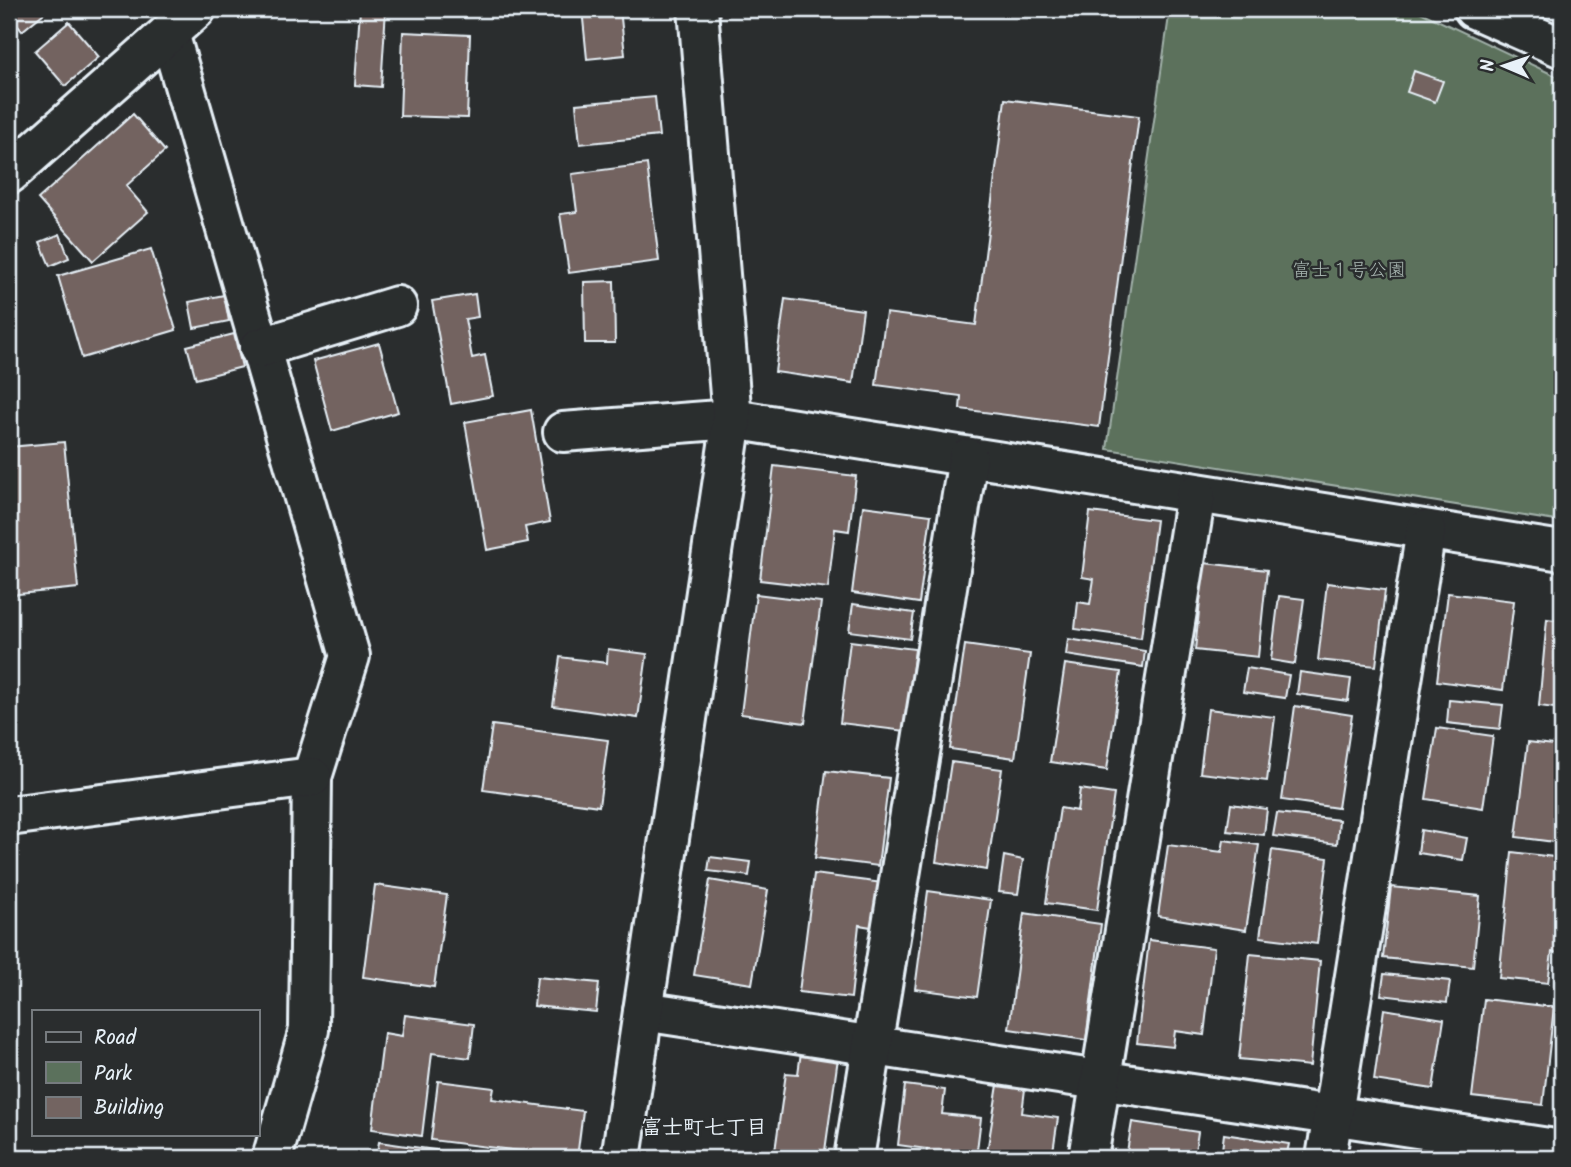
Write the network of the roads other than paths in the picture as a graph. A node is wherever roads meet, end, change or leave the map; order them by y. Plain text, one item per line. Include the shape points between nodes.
1 (698, 9) edge
2 (1475, 9) edge
3 (183, 21) edge
4 (1562, 48) edge
5 (9, 174) edge
6 (397, 306) dead end
7 (259, 348) junction
8 (732, 419) junction
9 (563, 432) dead end
10 (968, 458) junction
11 (1196, 494) junction
12 (1426, 530) junction
13 (1562, 551) edge
14 (312, 777) junction
15 (9, 816) edge
16 (643, 1011) junction
17 (872, 1045) junction
18 (1100, 1080) junction
19 (1332, 1115) junction
20 (1562, 1150) edge
21 (272, 1158) edge
22 (621, 1158) edge
23 (854, 1158) edge
24 (1088, 1158) edge
25 (1325, 1158) edge

1 - 8 street
2 - 4 street
3 - 5 street
3 - 7 street
6 - 7 street
7 - 14 street via 350,656
8 - 9 street
8 - 10 street
8 - 16 street
10 - 11 street
10 - 17 street
11 - 12 street
11 - 18 street
12 - 13 street
12 - 19 street
14 - 15 street
14 - 21 street via 309,1030
16 - 17 street
16 - 22 street
17 - 18 street
17 - 23 street
18 - 19 street
18 - 24 street
19 - 20 street
19 - 25 street

